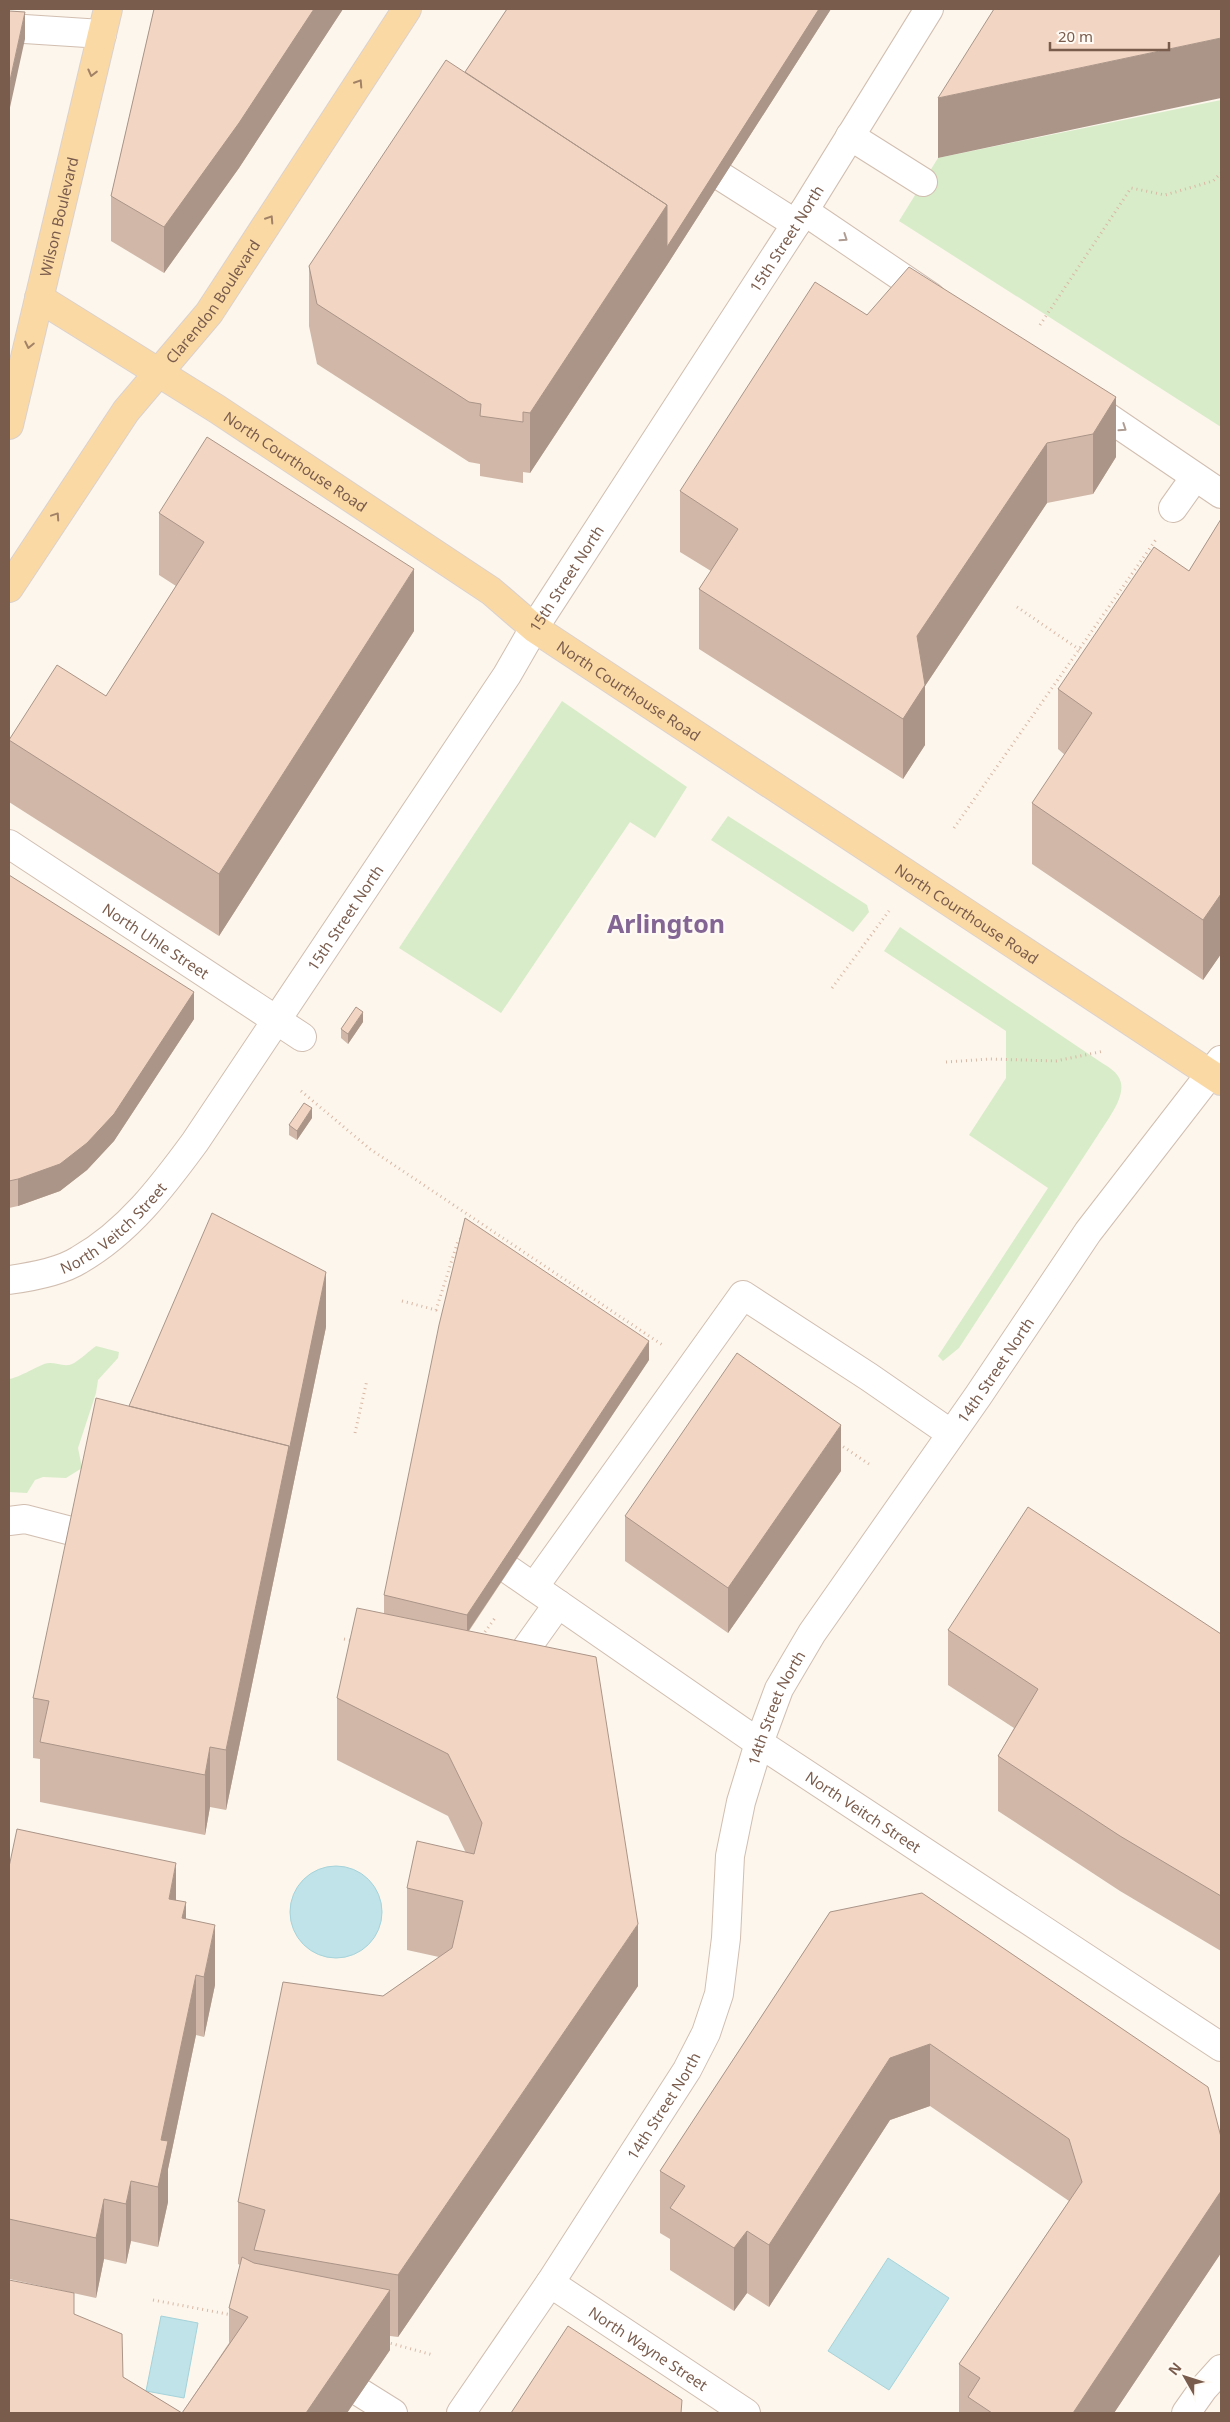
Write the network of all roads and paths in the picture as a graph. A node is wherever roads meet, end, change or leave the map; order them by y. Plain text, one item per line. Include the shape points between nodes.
1 (407, 9) edge
2 (929, 9) edge
3 (105, 22) edge
4 (9, 28) edge
5 (850, 136) junction
6 (1221, 173) edge
7 (722, 177) edge
8 (923, 182) dead end
9 (800, 217) junction
10 (39, 298) junction
11 (953, 312) edge
12 (1040, 325) dead end
13 (160, 372) junction
14 (1067, 390) edge
15 (9, 425) edge
16 (1195, 477) junction
17 (1221, 494) edge
18 (1173, 508) dead end
19 (1159, 535) dead end
20 (9, 588) edge
21 (1017, 607) dead end
22 (534, 628) junction
23 (1079, 649) junction
24 (1086, 654) edge
25 (954, 828) dead end
26 (9, 844) edge
27 (889, 911) dead end
28 (832, 988) dead end
29 (276, 1021) junction
30 (302, 1037) dead end
31 (1104, 1051) dead end
32 (946, 1062) dead end
33 (1218, 1072) edge
34 (301, 1091) dead end
35 (194, 1142) joint
36 (476, 1220) junction
37 (470, 1227) edge
38 (464, 1234) edge
39 (9, 1280) edge
40 (402, 1301) dead end
41 (693, 1366) junction
42 (367, 1380) dead end
43 (355, 1433) dead end
44 (950, 1433) junction
45 (830, 1439) edge
46 (872, 1466) dead end
47 (9, 1521) edge
48 (79, 1533) edge
49 (509, 1570) edge
50 (534, 1588) junction
51 (558, 1604) junction
52 (495, 1618) dead end
53 (480, 1638) edge
54 (344, 1639) dead end
55 (360, 1642) edge
56 (491, 1698) edge
57 (759, 1742) junction
58 (1221, 2047) edge
59 (550, 2283) junction
60 (153, 2300) dead end
61 (233, 2316) edge
62 (380, 2341) dead end
63 (433, 2355) dead end
64 (1221, 2369) edge
65 (361, 2393) edge
66 (393, 2413) edge
67 (461, 2413) edge
68 (746, 2413) edge
69 (1186, 2413) edge

13 -> 1 main road, Clarendon Boulevard via 209,313
2 - 5 street, 15th Street North
3 - 4 street
3 -> 10 main road, Wilson Boulevard
5 - 8 street
5 - 9 street, 15th Street North
6 - 12 path via 1213,181 1165,196 1131,188
7 - 9 street
9 -> 11 street
9 - 22 street, 15th Street North
10 - 13 main road, North Courthouse Road
10 -> 15 main road, Wilson Boulevard
20 -> 13 main road, Clarendon Boulevard via 126,411
13 - 22 main road, North Courthouse Road via 491,591
14 -> 16 street
16 - 17 street
16 - 18 street
19 - 23 path
21 - 23 path
22 - 29 street, 15th Street North via 507,675
22 - 33 main road, North Courthouse Road
23 - 24 path
23 - 25 path
26 - 29 street, North Uhle Street
27 - 28 path
29 - 30 street, North Uhle Street
29 - 35 street, 15th Street North
31 - 32 path via 1056,1061
33 - 44 street, 14th Street North via 1088,1232
34 - 36 path via 370,1150
35 - 39 street, North Veitch Street via 138,1214 106,1242 78,1262
36 - 37 path
36 - 41 path
38 - 40 path via 458,1241 436,1310
41 - 44 street via 743,1295
41 - 50 street
42 - 43 path
44 - 57 street, 14th Street North via 812,1633 779,1689
45 - 46 path
47 - 48 street via 25,1519
49 - 50 street, North Veitch Street
50 - 51 street, North Veitch Street
51 - 56 street
51 - 57 street, North Veitch Street
52 - 53 path
54 - 55 path
57 - 58 street, North Veitch Street
57 - 59 street, 14th Street North via 741,1802 730,1856 726,1938 719,1994 706,2033 687,2070
59 - 67 street, 14th Street North
59 - 68 street, North Wayne Street
60 - 61 path
62 - 63 path
64 - 69 street
65 - 66 street

